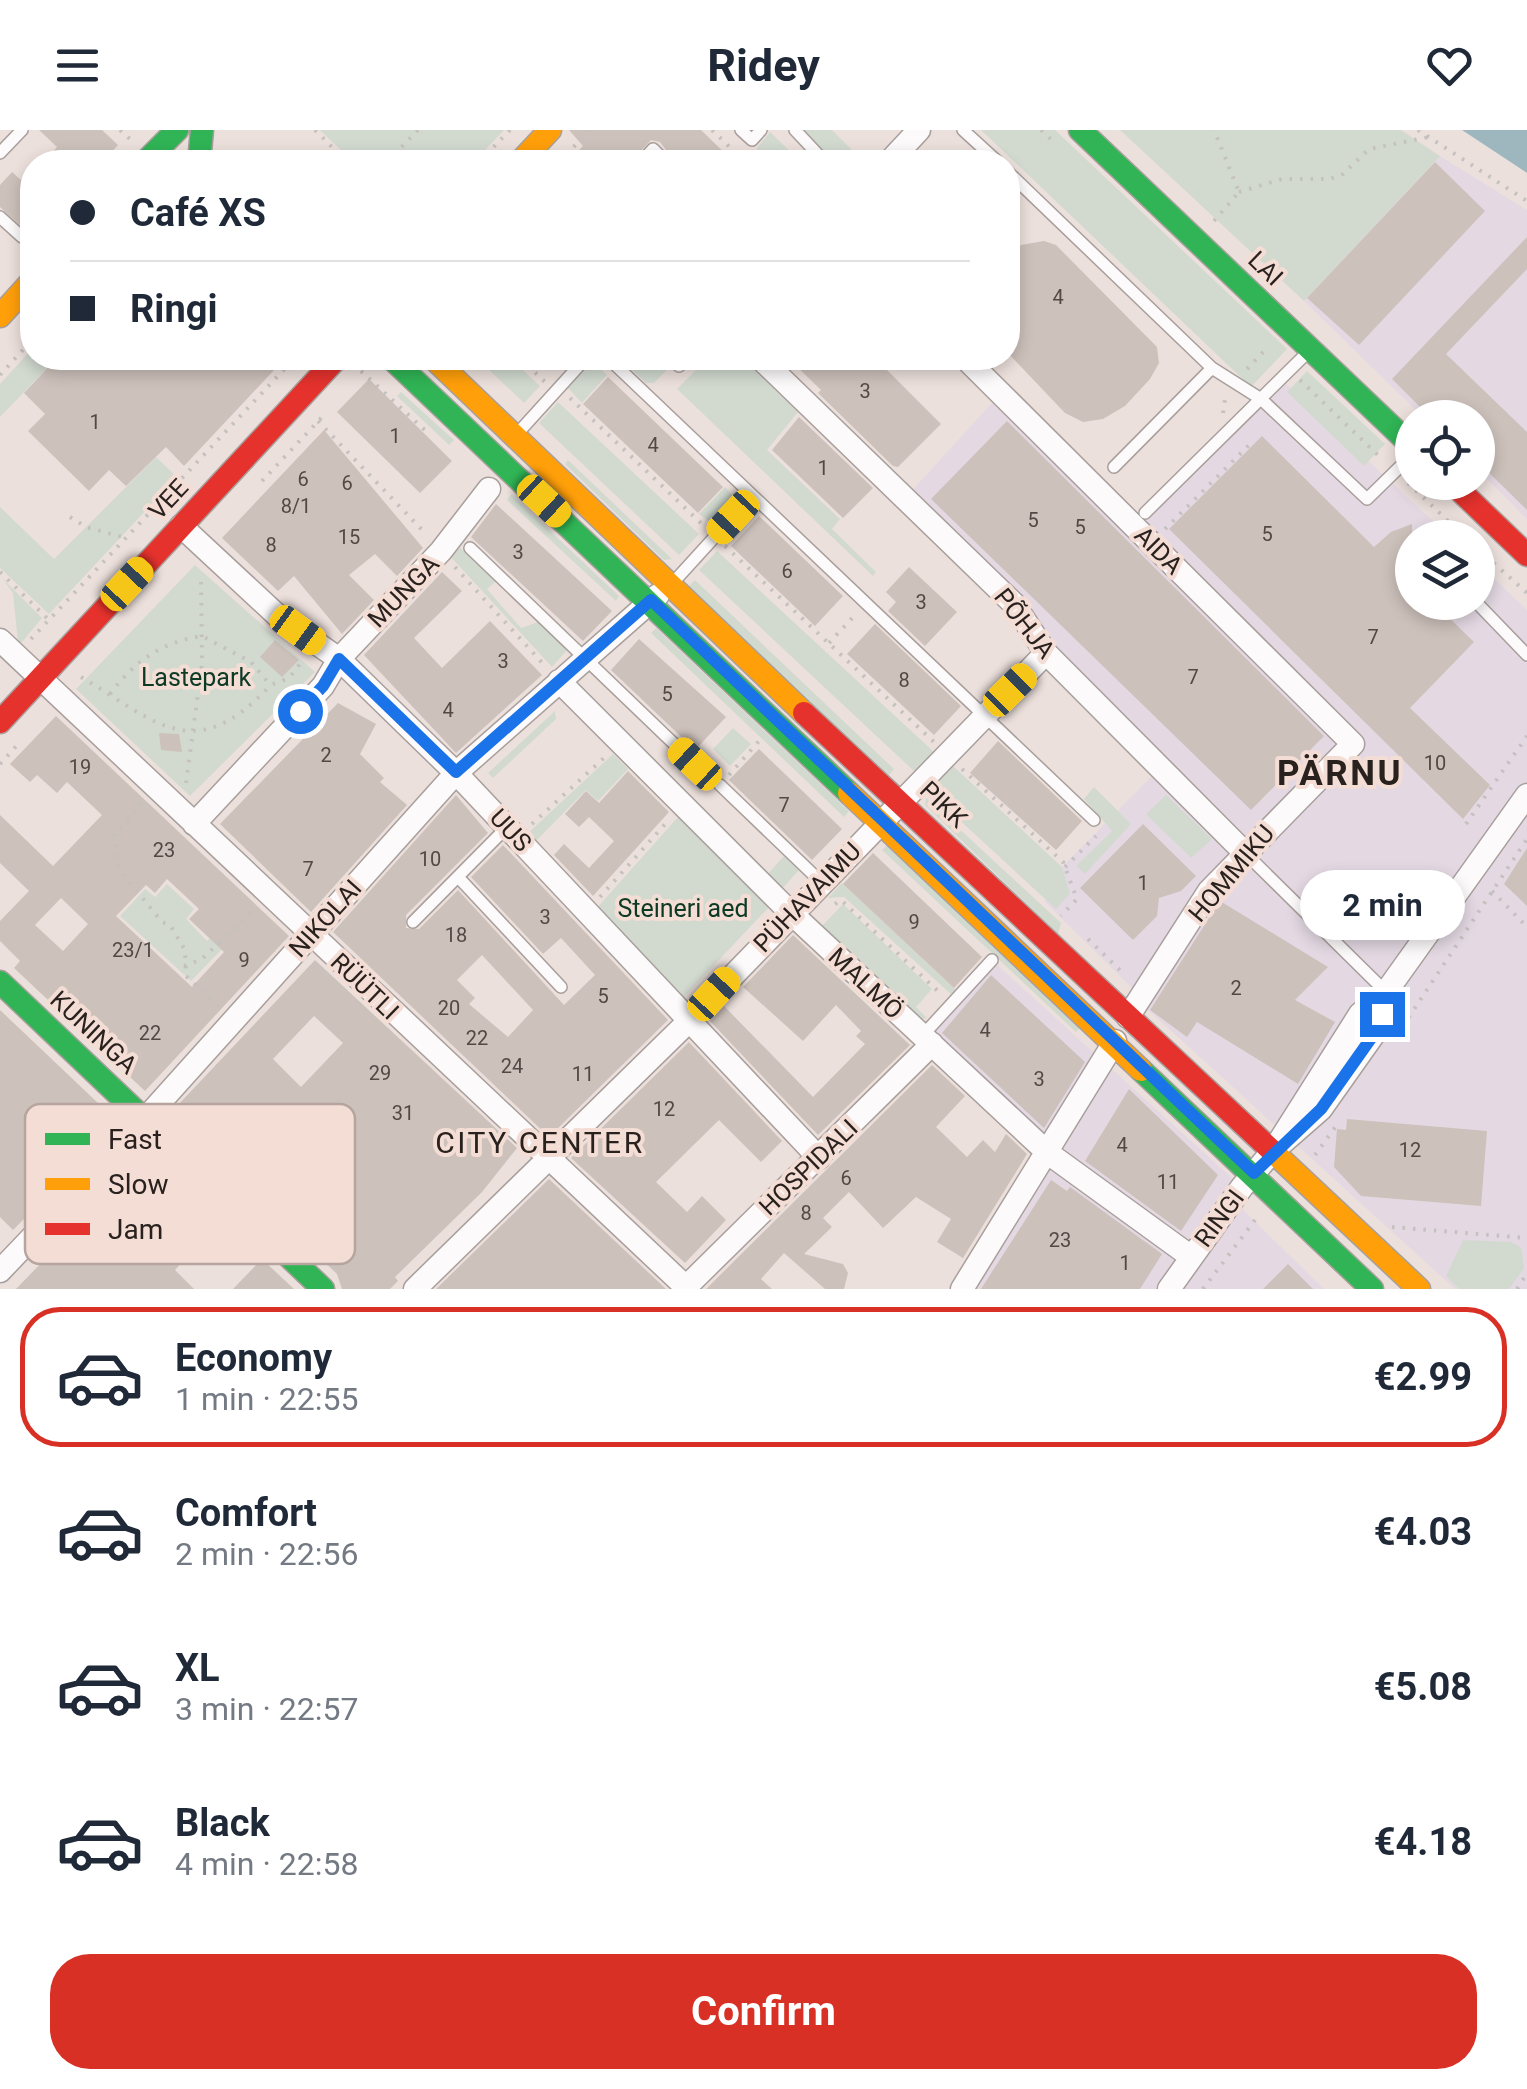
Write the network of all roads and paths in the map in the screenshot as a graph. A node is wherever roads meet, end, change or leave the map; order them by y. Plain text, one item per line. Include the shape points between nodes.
1 (22, 130) edge
2 (120, 130) edge
3 (177, 130) edge
4 (315, 130) edge
5 (418, 130) edge
6 (510, 130) edge
7 (550, 130) edge
8 (590, 130) edge
9 (712, 130) edge
10 (741, 130) edge
11 (761, 130) edge
12 (795, 130) edge
13 (919, 130) edge
14 (963, 130) edge
15 (1080, 130) edge
16 (1214, 130) edge
17 (1418, 130) edge
18 (1428, 138) junction
19 (131, 140) dead end
20 (157, 150) edge
21 (335, 150) edge
22 (399, 150) edge
23 (491, 150) edge
24 (531, 150) edge
25 (571, 150) edge
26 (733, 150) edge
27 (814, 150) edge
28 (900, 150) edge
29 (985, 150) edge
30 (0, 152) edge
31 (1020, 184) edge
32 (1239, 192) junction
33 (1527, 201) edge
34 (0, 217) edge
35 (1210, 224) dead end
36 (20, 235) edge
37 (20, 294) edge
38 (0, 316) edge
39 (1268, 348) dead end
40 (1311, 349) junction
41 (20, 353) edge
42 (1212, 368) junction
43 (281, 370) edge
44 (326, 370) edge
45 (404, 370) edge
46 (445, 370) edge
47 (533, 370) edge
48 (575, 370) edge
49 (620, 370) edge
50 (772, 370) edge
51 (977, 370) edge
52 (1245, 370) dead end
53 (0, 375) edge
54 (559, 388) junction
55 (1226, 393) dead end
56 (1261, 399) junction
57 (1223, 418) dead end
58 (318, 422) dead end
59 (1395, 430) edge
60 (514, 437) junction
61 (1245, 440) dead end
62 (1114, 468) dead end
63 (1395, 471) edge
64 (490, 489) dead end
65 (752, 497) junction
66 (1470, 500) edge
67 (1144, 513) dead end
68 (70, 516) dead end
69 (181, 526) junction
70 (715, 536) junction
71 (126, 538) junction
72 (1151, 543) junction
73 (201, 544) junction
74 (470, 548) dead end
75 (441, 551) junction
76 (1527, 555) edge
77 (1495, 565) edge
78 (0, 572) edge
79 (660, 594) junction
80 (1527, 594) edge
81 (864, 604) junction
82 (49, 620) junction
83 (1493, 620) edge
84 (202, 636) junction
85 (829, 643) junction
86 (316, 644) junction
87 (8, 648) edge
88 (1046, 653) junction
89 (1527, 655) edge
90 (339, 659) junction
91 (584, 659) junction
92 (42, 676) junction
93 (81, 676) dead end
94 (559, 682) junction
95 (270, 684) junction
96 (110, 694) junction
97 (983, 717) junction
98 (0, 722) edge
99 (193, 732) junction
100 (1527, 736) edge
101 (759, 741) dead end
102 (620, 742) junction
103 (1353, 744) joint
104 (946, 754) junction
105 (695, 764) dead end
106 (456, 772) junction
107 (720, 784) joint
108 (155, 786) junction
109 (1527, 795) edge
110 (900, 801) junction
111 (683, 805) junction
112 (195, 815) junction
113 (1094, 820) joint
114 (881, 822) junction
115 (1466, 824) dead end
116 (518, 837) junction
117 (1527, 839) edge
118 (1243, 851) junction
119 (1065, 867) junction
120 (458, 877) junction
121 (820, 881) junction
122 (1492, 891) junction
123 (268, 892) junction
124 (832, 906) dead end
125 (587, 912) junction
126 (790, 912) junction
127 (1061, 916) dead end
128 (414, 922) dead end
129 (1527, 926) edge
130 (310, 934) junction
131 (992, 960) dead end
132 (184, 966) junction
133 (0, 982) edge
134 (561, 987) dead end
135 (1386, 992) junction
136 (952, 1004) junction
137 (1128, 1018) junction
138 (234, 1021) junction
139 (689, 1021) junction
140 (928, 1040) junction
141 (1115, 1041) junction
142 (1388, 1050) dead end
143 (130, 1104) edge
144 (159, 1104) edge
145 (1346, 1112) dead end
146 (1273, 1151) junction
147 (1048, 1153) junction
148 (819, 1158) junction
149 (549, 1160) junction
150 (1311, 1160) dead end
151 (1254, 1173) junction
152 (1263, 1209) dead end
153 (1381, 1226) dead end
154 (1527, 1238) edge
155 (25, 1244) edge
156 (1190, 1256) junction
157 (297, 1264) edge
158 (0, 1270) edge
159 (1527, 1272) edge
160 (1172, 1287) edge
161 (686, 1288) edge
162 (323, 1289) edge
163 (415, 1289) edge
164 (962, 1289) edge
165 (1204, 1289) edge
166 (1372, 1289) edge
167 (1419, 1289) edge
168 (1517, 1289) edge

1 - 30 lane
2 - 19 path
3 - 20 main road
4 - 21 path
5 - 22 path
6 - 23 path
7 - 24 main road
8 - 25 path
9 - 26 path
10 - 11 lane via 752,140
12 - 27 lane
13 - 28 street
14 - 29 lane
15 - 40 main road, LAI
16 - 32 path
17 - 18 path
18 - 32 path via 1369,149 1330,179 1282,179
18 - 33 path
31 - 42 lane
32 - 35 path
34 - 36 lane
37 - 38 main road
39 - 52 path
40 - 56 lane
40 - 59 main road, LAI
41 - 53 path
42 - 56 lane
42 - 62 lane
43 - 71 path
44 - 69 main road, VEE
45 - 79 main road, PIKK
46 - 60 main road, PIKK
47 - 54 path
48 - 54 lane
49 - 65 lane
50 - 88 street, PÕHJA via 1014,604
51 - 72 street, AIDA
54 - 60 lane
54 - 70 path
55 - 57 path
56 - 63 lane via 1366,499
56 - 67 lane
58 - 75 path
60 - 79 main road, PIKK
61 - 72 path via 1249,445
64 - 75 street, MUNGA
65 - 70 lane
65 - 81 lane
66 - 76 main road
68 - 71 path
69 - 73 street, UUS
69 - 92 main road, VEE
70 - 79 lane
70 - 85 path
71 - 82 path
72 - 103 street, AIDA
73 - 84 path
73 - 86 street, UUS
74 - 91 lane
75 - 90 street, MUNGA
75 - 94 path
77 - 80 path
78 - 82 path
79 - 91 street, NIKOLAI
79 - 110 main road, PIKK
79 - 114 main road, PIKK
81 - 85 path
81 - 97 lane
82 - 87 path
83 - 89 lane
84 - 95 path via 252,662
84 - 96 path via 152,652
84 - 99 path
85 - 104 path
86 - 90 street, UUS
86 - 95 path via 288,679
87 - 92 street, RÜÜTLI
88 - 97 street, PÜHAVAIMU
88 - 118 street, PÕHJA
90 - 106 street, UUS
90 - 112 street, MUNGA via 323,686
91 - 94 street, NIKOLAI
91 - 105 lane
92 - 98 main road, VEE
92 - 108 street, RÜÜTLI
93 - 96 path
94 - 102 street, MALMÖ
94 - 106 street, NIKOLAI
95 - 99 path via 236,719
96 - 99 path via 157,724
97 - 104 street, PÜHAVAIMU
97 - 113 lane
99 - 112 path
100 - 115 path
101 - 107 path
102 - 111 street, MALMÖ
102 - 116 path
103 - 118 street, HOMMIKU
104 - 110 street, PÜHAVAIMU
104 - 119 path
106 - 116 street, UUS
106 - 130 street, NIKOLAI
107 - 121 lane
108 - 112 street, RÜÜTLI
108 - 132 path via 114,835 115,843 120,869 185,950
109 - 135 street, RINGI
110 - 114 street, PÜHAVAIMU
110 - 137 main road, PIKK
111 - 125 path
111 - 126 street, MALMÖ
112 - 123 street, RÜÜTLI
113 - 119 path via 1101,831
114 - 121 street, PÜHAVAIMU
114 - 141 main road, PIKK
116 - 120 lane
116 - 125 street, UUS
117 - 122 path
118 - 135 lane
118 - 137 street, HOMMIKU via 1209,890
119 - 127 path via 1077,899
120 - 128 lane
120 - 134 lane
121 - 126 street, PÜHAVAIMU
122 - 129 path
122 - 142 path
123 - 130 street, RÜÜTLI
123 - 132 path via 202,959
124 - 136 path via 842,900
125 - 139 street, UUS
126 - 139 street, PÜHAVAIMU
126 - 140 street, MALMÖ
130 - 138 street, NIKOLAI
130 - 149 street, RÜÜTLI
131 - 136 lane
132 - 138 path via 186,976
133 - 143 main road, KUNINGA
135 - 146 street, RINGI via 1360,1014
136 - 140 lane
137 - 146 main road, PIKK
138 - 144 street, NIKOLAI
139 - 148 street, UUS
139 - 149 street, PÜHAVAIMU
140 - 147 street, MALMÖ
140 - 148 street, HOSPIDALI
141 - 147 street
141 - 151 main road, PIKK
145 - 150 path
146 - 151 street, RINGI
146 - 167 main road, PIKK
147 - 156 street, MALMÖ
147 - 164 street
148 - 161 street, HOSPIDALI
149 - 161 street, RÜÜTLI
149 - 163 street, PÜHAVAIMU
151 - 156 street, RINGI
151 - 166 main road, PIKK
152 - 165 path
153 - 154 path
155 - 158 street, NIKOLAI
156 - 160 street, RINGI
157 - 162 main road, KUNINGA
159 - 168 path

